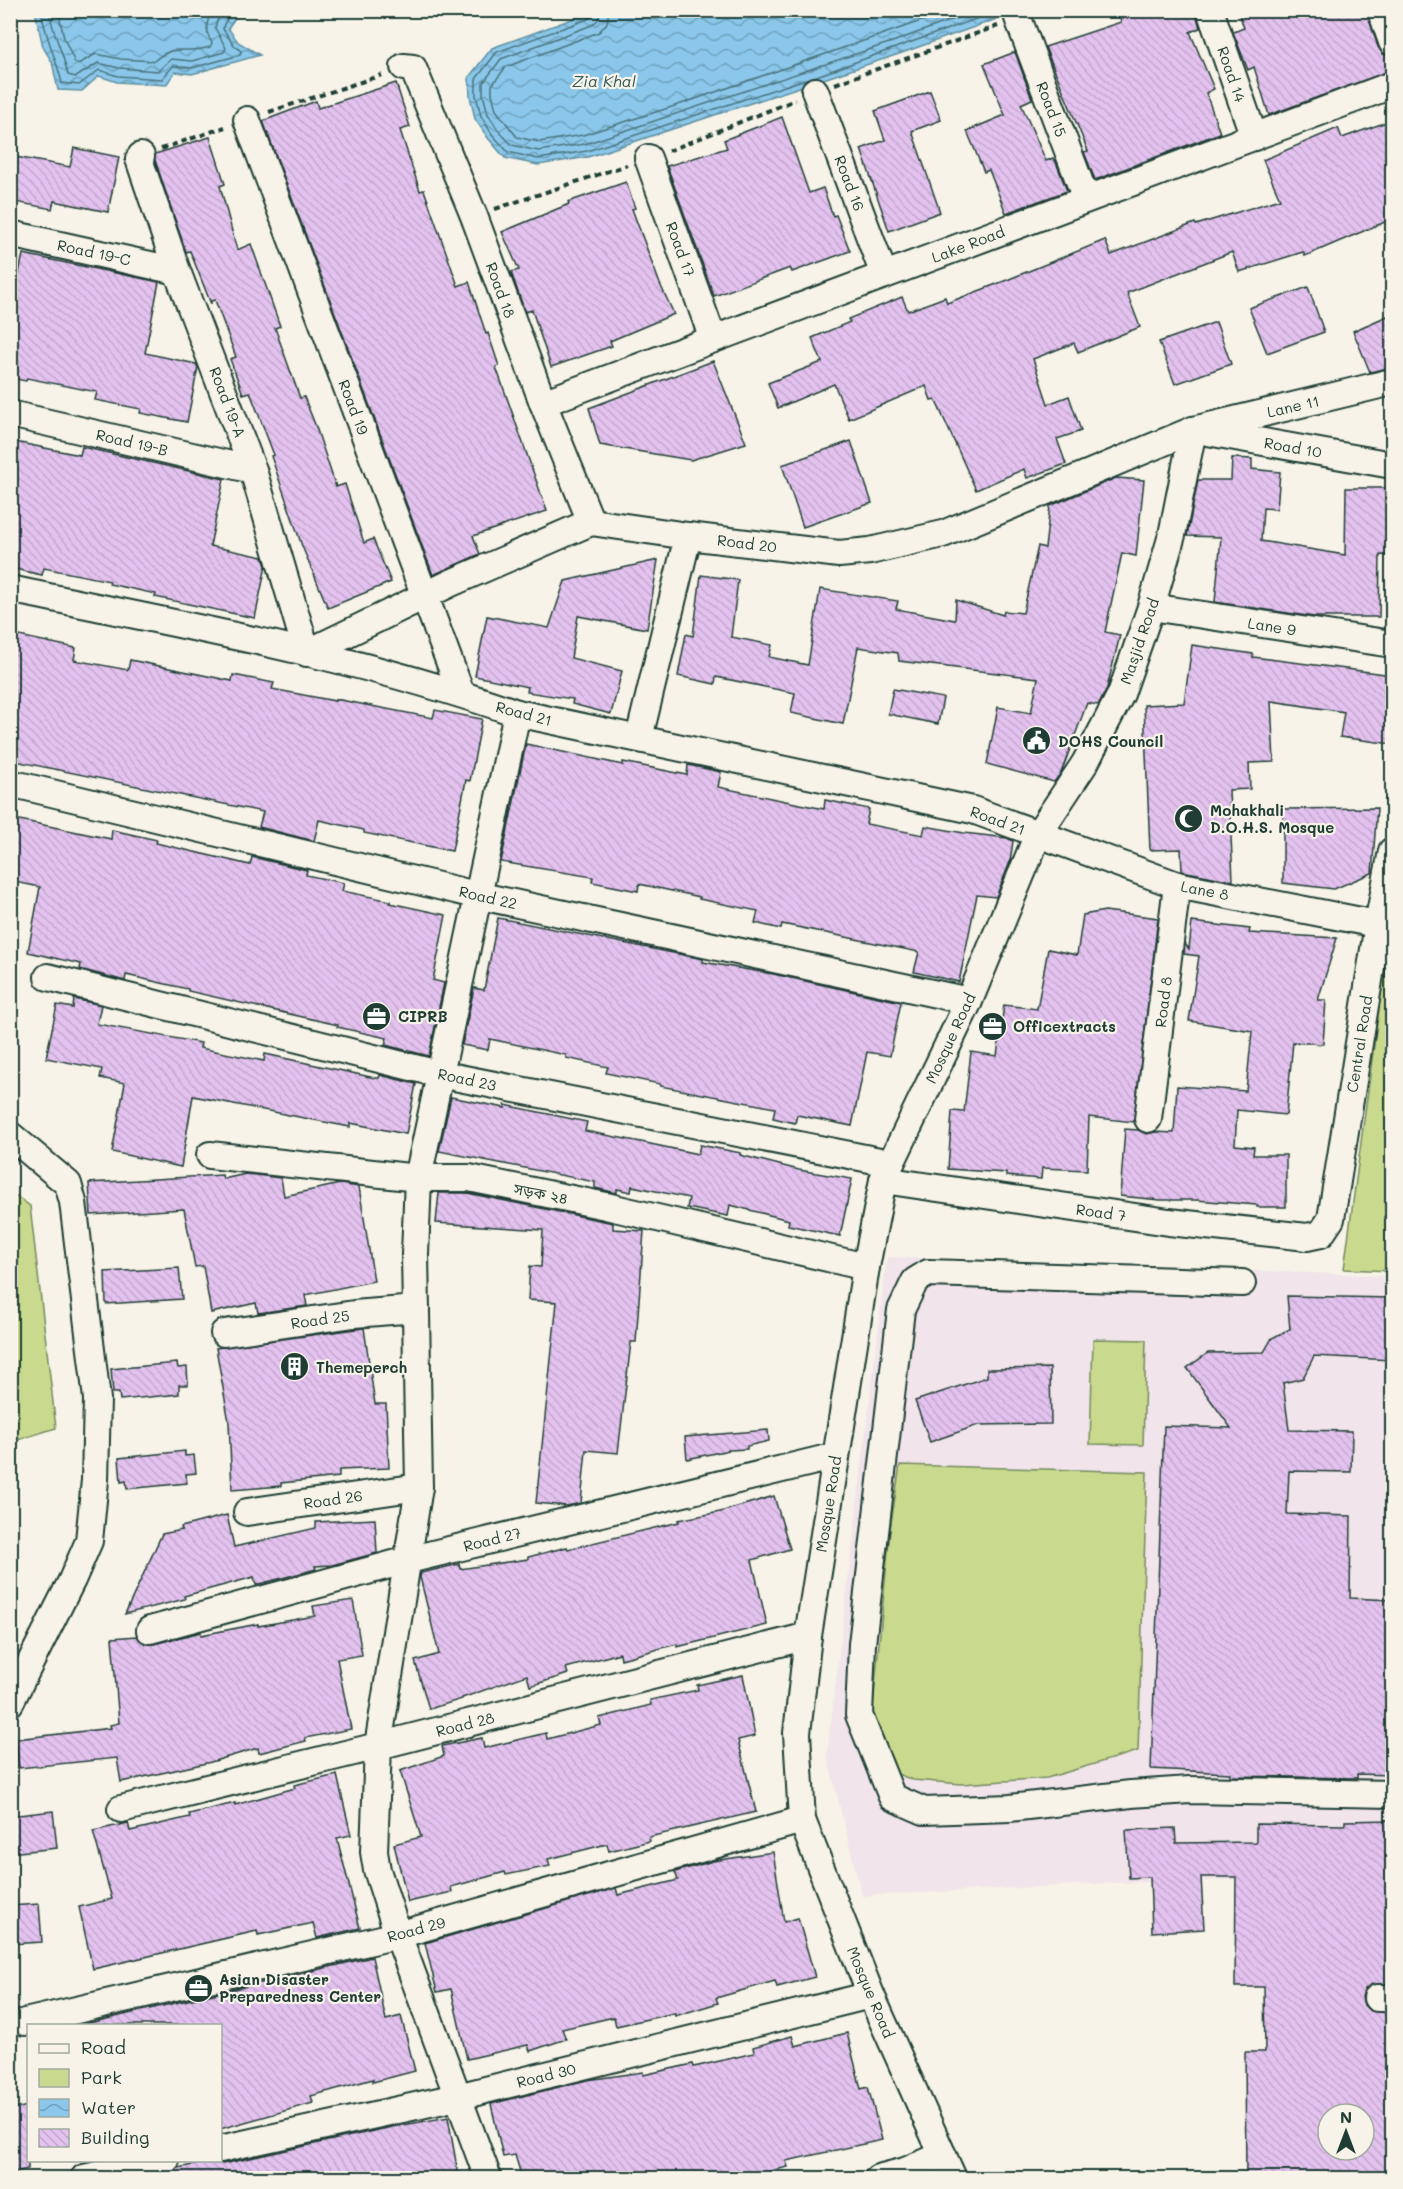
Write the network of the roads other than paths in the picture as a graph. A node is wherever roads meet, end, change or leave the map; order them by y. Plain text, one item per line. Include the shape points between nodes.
1 (1210, 10) edge
2 (1381, 10) edge
3 (1018, 18) road end
4 (1392, 42) edge
5 (404, 67) road end
6 (1392, 84) edge
7 (815, 92) road end
8 (247, 120) road end
9 (1254, 136) junction
10 (141, 156) road end
11 (648, 159) road end
12 (1086, 199) junction
13 (10, 234) edge
14 (177, 271) junction
15 (884, 275) junction
16 (713, 339) junction
17 (1392, 382) edge
18 (543, 403) junction
19 (10, 414) edge
20 (1193, 430) junction
21 (1392, 465) edge
22 (253, 470) junction
23 (591, 522) junction
24 (688, 536) junction
25 (10, 589) edge
26 (426, 596) junction
27 (1151, 607) junction
28 (1392, 644) edge
29 (307, 652) junction
30 (461, 693) junction
31 (517, 713) junction
32 (639, 738) junction
33 (10, 783) edge
34 (1038, 834) junction
35 (1392, 851) edge
36 (1177, 885) junction
37 (476, 895) junction
38 (1385, 925) edge
39 (48, 977) dead end
40 (969, 1001) junction
41 (439, 1074) junction
42 (1148, 1119) dead end
43 (10, 1135) edge
44 (210, 1155) dead end
45 (886, 1172) junction
46 (417, 1178) junction
47 (1321, 1234) joint
48 (866, 1267) junction
49 (1242, 1283) dead end
50 (416, 1309) junction
51 (224, 1333) dead end
52 (836, 1456) junction
53 (419, 1487) junction
54 (247, 1512) dead end
55 (408, 1560) junction
56 (150, 1630) dead end
57 (808, 1636) junction
58 (10, 1703) edge
59 (378, 1746) junction
60 (1392, 1794) edge
61 (121, 1809) dead end
62 (802, 1820) junction
63 (398, 1935) junction
64 (871, 1995) junction
65 (25, 2022) dead end
66 (457, 2097) junction
67 (222, 2149) edge
68 (943, 2155) junction
69 (157, 2162) edge
70 (84, 2178) edge
71 (488, 2178) edge
72 (878, 2178) edge
73 (953, 2178) edge

1 - 9 street, Road 14
2 - 4 street
3 - 12 street, Road 15
5 - 18 street, Road 18 via 413,68 474,216
6 - 9 street, Lake Road
7 - 15 street, Road 16
8 - 26 street, Road 19
9 - 12 street, Lake Road
10 - 14 street, Road 19-A
11 - 16 street, Road 17
12 - 15 street, Lake Road
13 - 14 street, Road 19-C
14 - 22 street, Road 19-A
15 - 16 street, Lake Road
16 - 18 street, Lake Road
17 - 20 street, Lane 11
18 - 23 street, Road 18
19 - 22 street, Road 19-B
20 - 21 street, Road 10
20 - 24 street, Road 20 via 943,534 870,551 839,554
20 - 27 street, Masjid Road via 1173,535
22 - 29 street, Road 19-A
23 - 24 street, Road 20
23 - 26 street
24 - 32 street
25 - 29 street, Road 21
26 - 29 street
26 - 30 street, Road 19
27 - 28 street, Lane 9
27 - 34 street, Masjid Road via 1121,694 1085,764
29 - 30 street, Road 21
30 - 31 street, Road 21
31 - 32 street, Road 21
31 - 37 street
32 - 34 street, Road 21 via 973,810
33 - 37 street, Road 22
34 - 36 street, Lane 8
34 - 40 street, Mosque Road
35 - 38 street, Central Road
36 - 38 street, Lane 8
36 - 42 street, Road 8
37 - 40 street, Road 22
37 - 41 street
38 - 47 street, Central Road via 1331,1218
39 - 41 street, Road 23
40 - 45 street, Mosque Road
41 - 45 street, Road 23
41 - 46 street
43 - 58 street via 68,1184 97,1400 89,1541
44 - 46 street, সড়ক ২৪
45 - 47 street, Road 7 via 1169,1222 1307,1238
45 - 48 street, Mosque Road
46 - 48 street, সড়ক ২৪ via 469,1178
46 - 50 street
48 - 52 street, Mosque Road
49 - 60 street via 928,1273 915,1281 901,1310 862,1644 859,1715 892,1797 924,1811 1010,1808 1190,1790
50 - 51 street, Road 25
50 - 53 street
52 - 55 street, Road 27
52 - 57 street, Mosque Road
53 - 54 street, Road 26
53 - 55 street
55 - 56 street, Road 27
55 - 59 street
57 - 59 street, Road 28
57 - 62 street, Mosque Road via 796,1733
59 - 61 street, Road 28
59 - 63 street via 374,1851
62 - 63 street, Road 29
62 - 64 street, Mosque Road
63 - 65 street, Road 29
63 - 66 street
64 - 66 street, Road 30
64 - 68 street, Mosque Road
66 - 67 street, Road 30
66 - 71 street
68 - 72 street
68 - 73 street, Mosque Road
69 - 70 street

